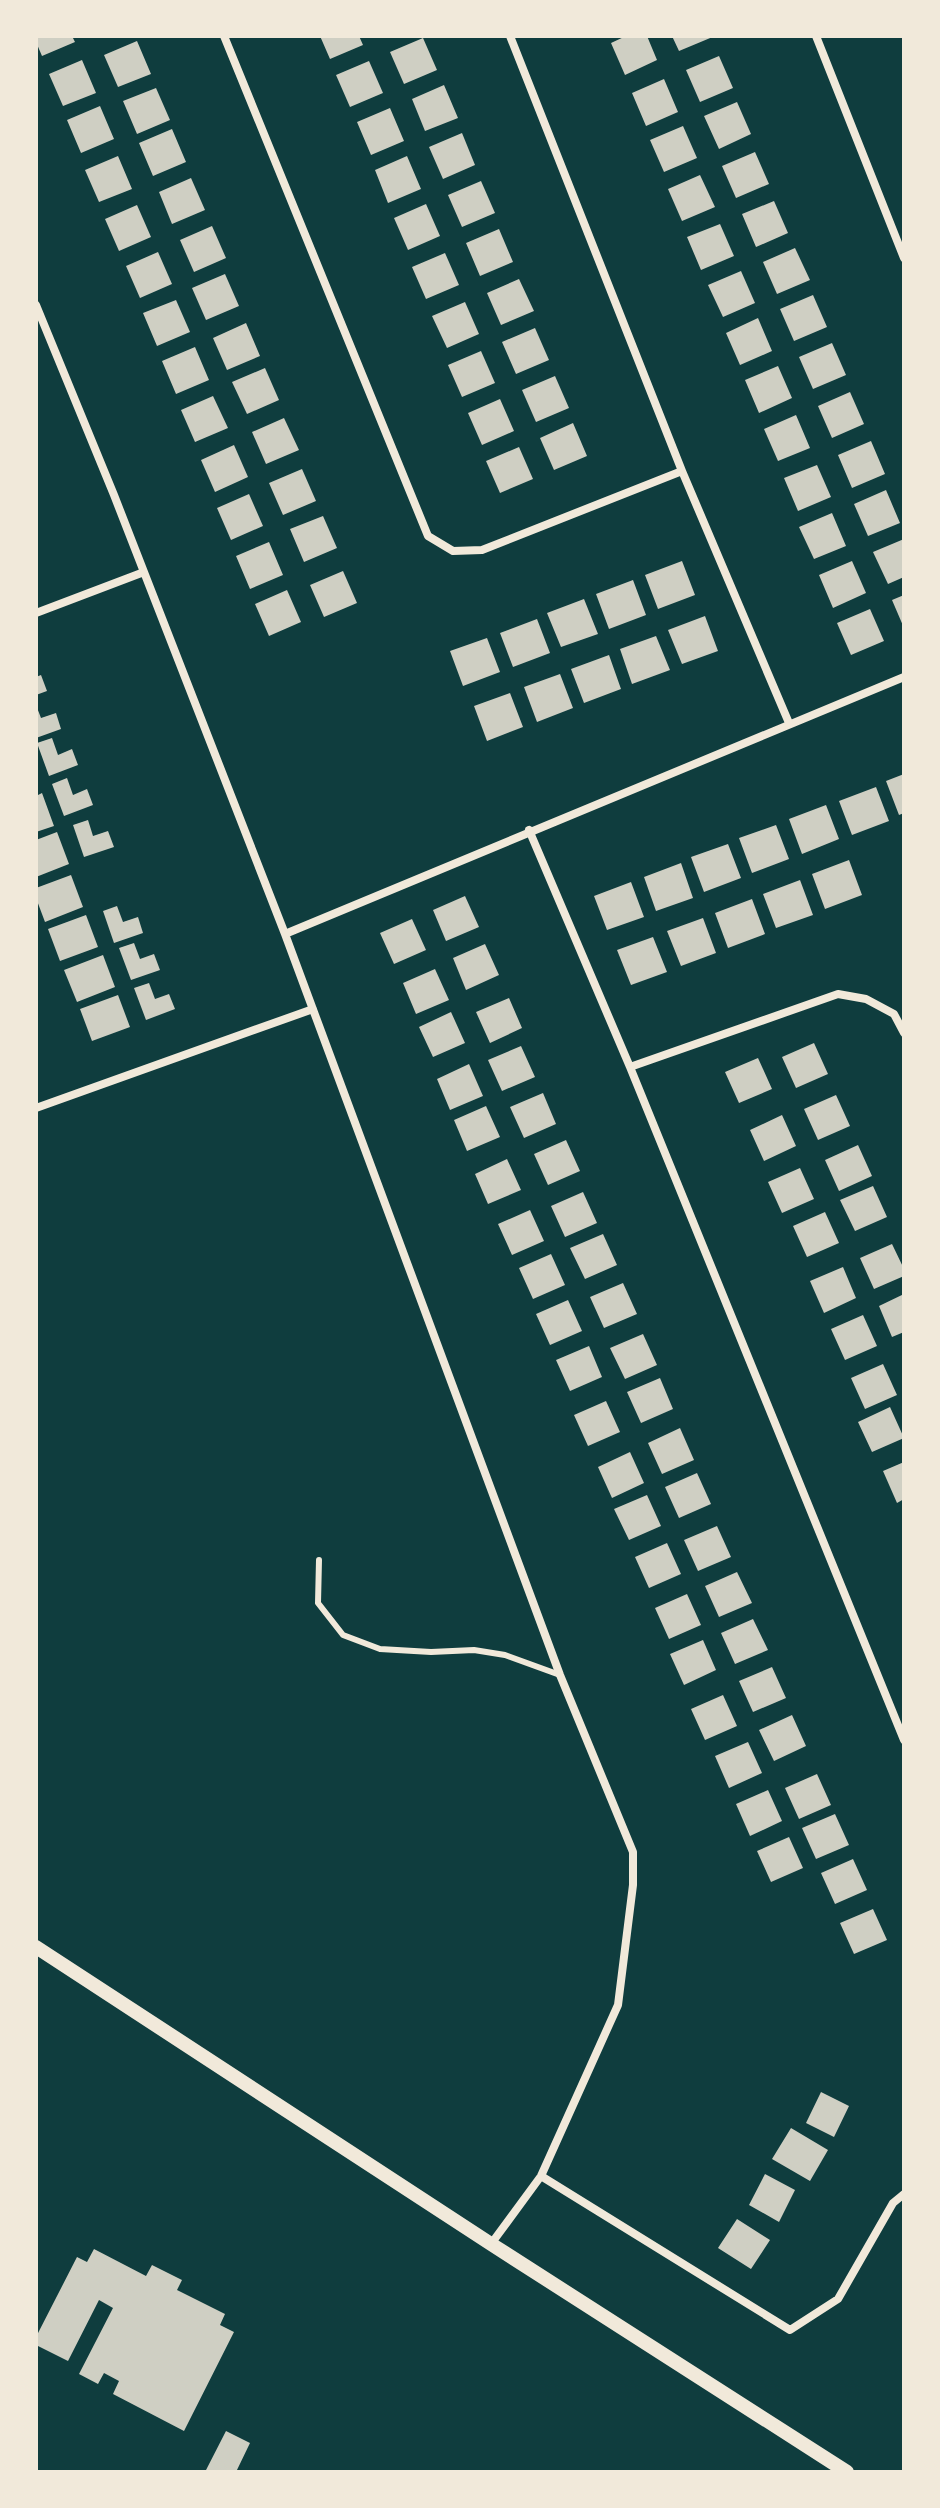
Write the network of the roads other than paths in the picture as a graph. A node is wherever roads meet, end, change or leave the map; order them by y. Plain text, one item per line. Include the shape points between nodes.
1 (224, 36) edge
2 (510, 36) edge
3 (816, 36) edge
4 (904, 258) edge
5 (36, 305) edge
6 (682, 471) junction
7 (144, 572) junction
8 (36, 613) edge
9 (904, 677) edge
10 (789, 723) junction
11 (529, 830) junction
12 (285, 934) junction
13 (313, 1009) junction
14 (904, 1033) edge
15 (630, 1067) junction
16 (36, 1108) edge
17 (319, 1560) dead end
18 (560, 1675) junction
19 (904, 1740) edge
20 (36, 1947) edge
21 (541, 2176) junction
22 (904, 2194) edge
23 (491, 2244) junction
24 (847, 2472) edge

1 - 6 street via 428,536 453,551 482,550
2 - 6 street
3 - 4 street
5 - 7 street
6 - 10 street
7 - 8 street
7 - 12 street
9 - 10 street
10 - 11 street
11 - 12 street
11 - 15 street
12 - 13 street
13 - 16 street
13 - 18 street
14 - 15 street via 894,1014 866,999 838,994
15 - 19 street
17 - 18 lane via 318,1603 343,1635 380,1649 505,1655
18 - 21 street via 633,1852 633,1885 618,2005
20 - 23 street
21 - 22 street via 790,2330 838,2299 893,2203
21 - 23 street
23 - 24 street

